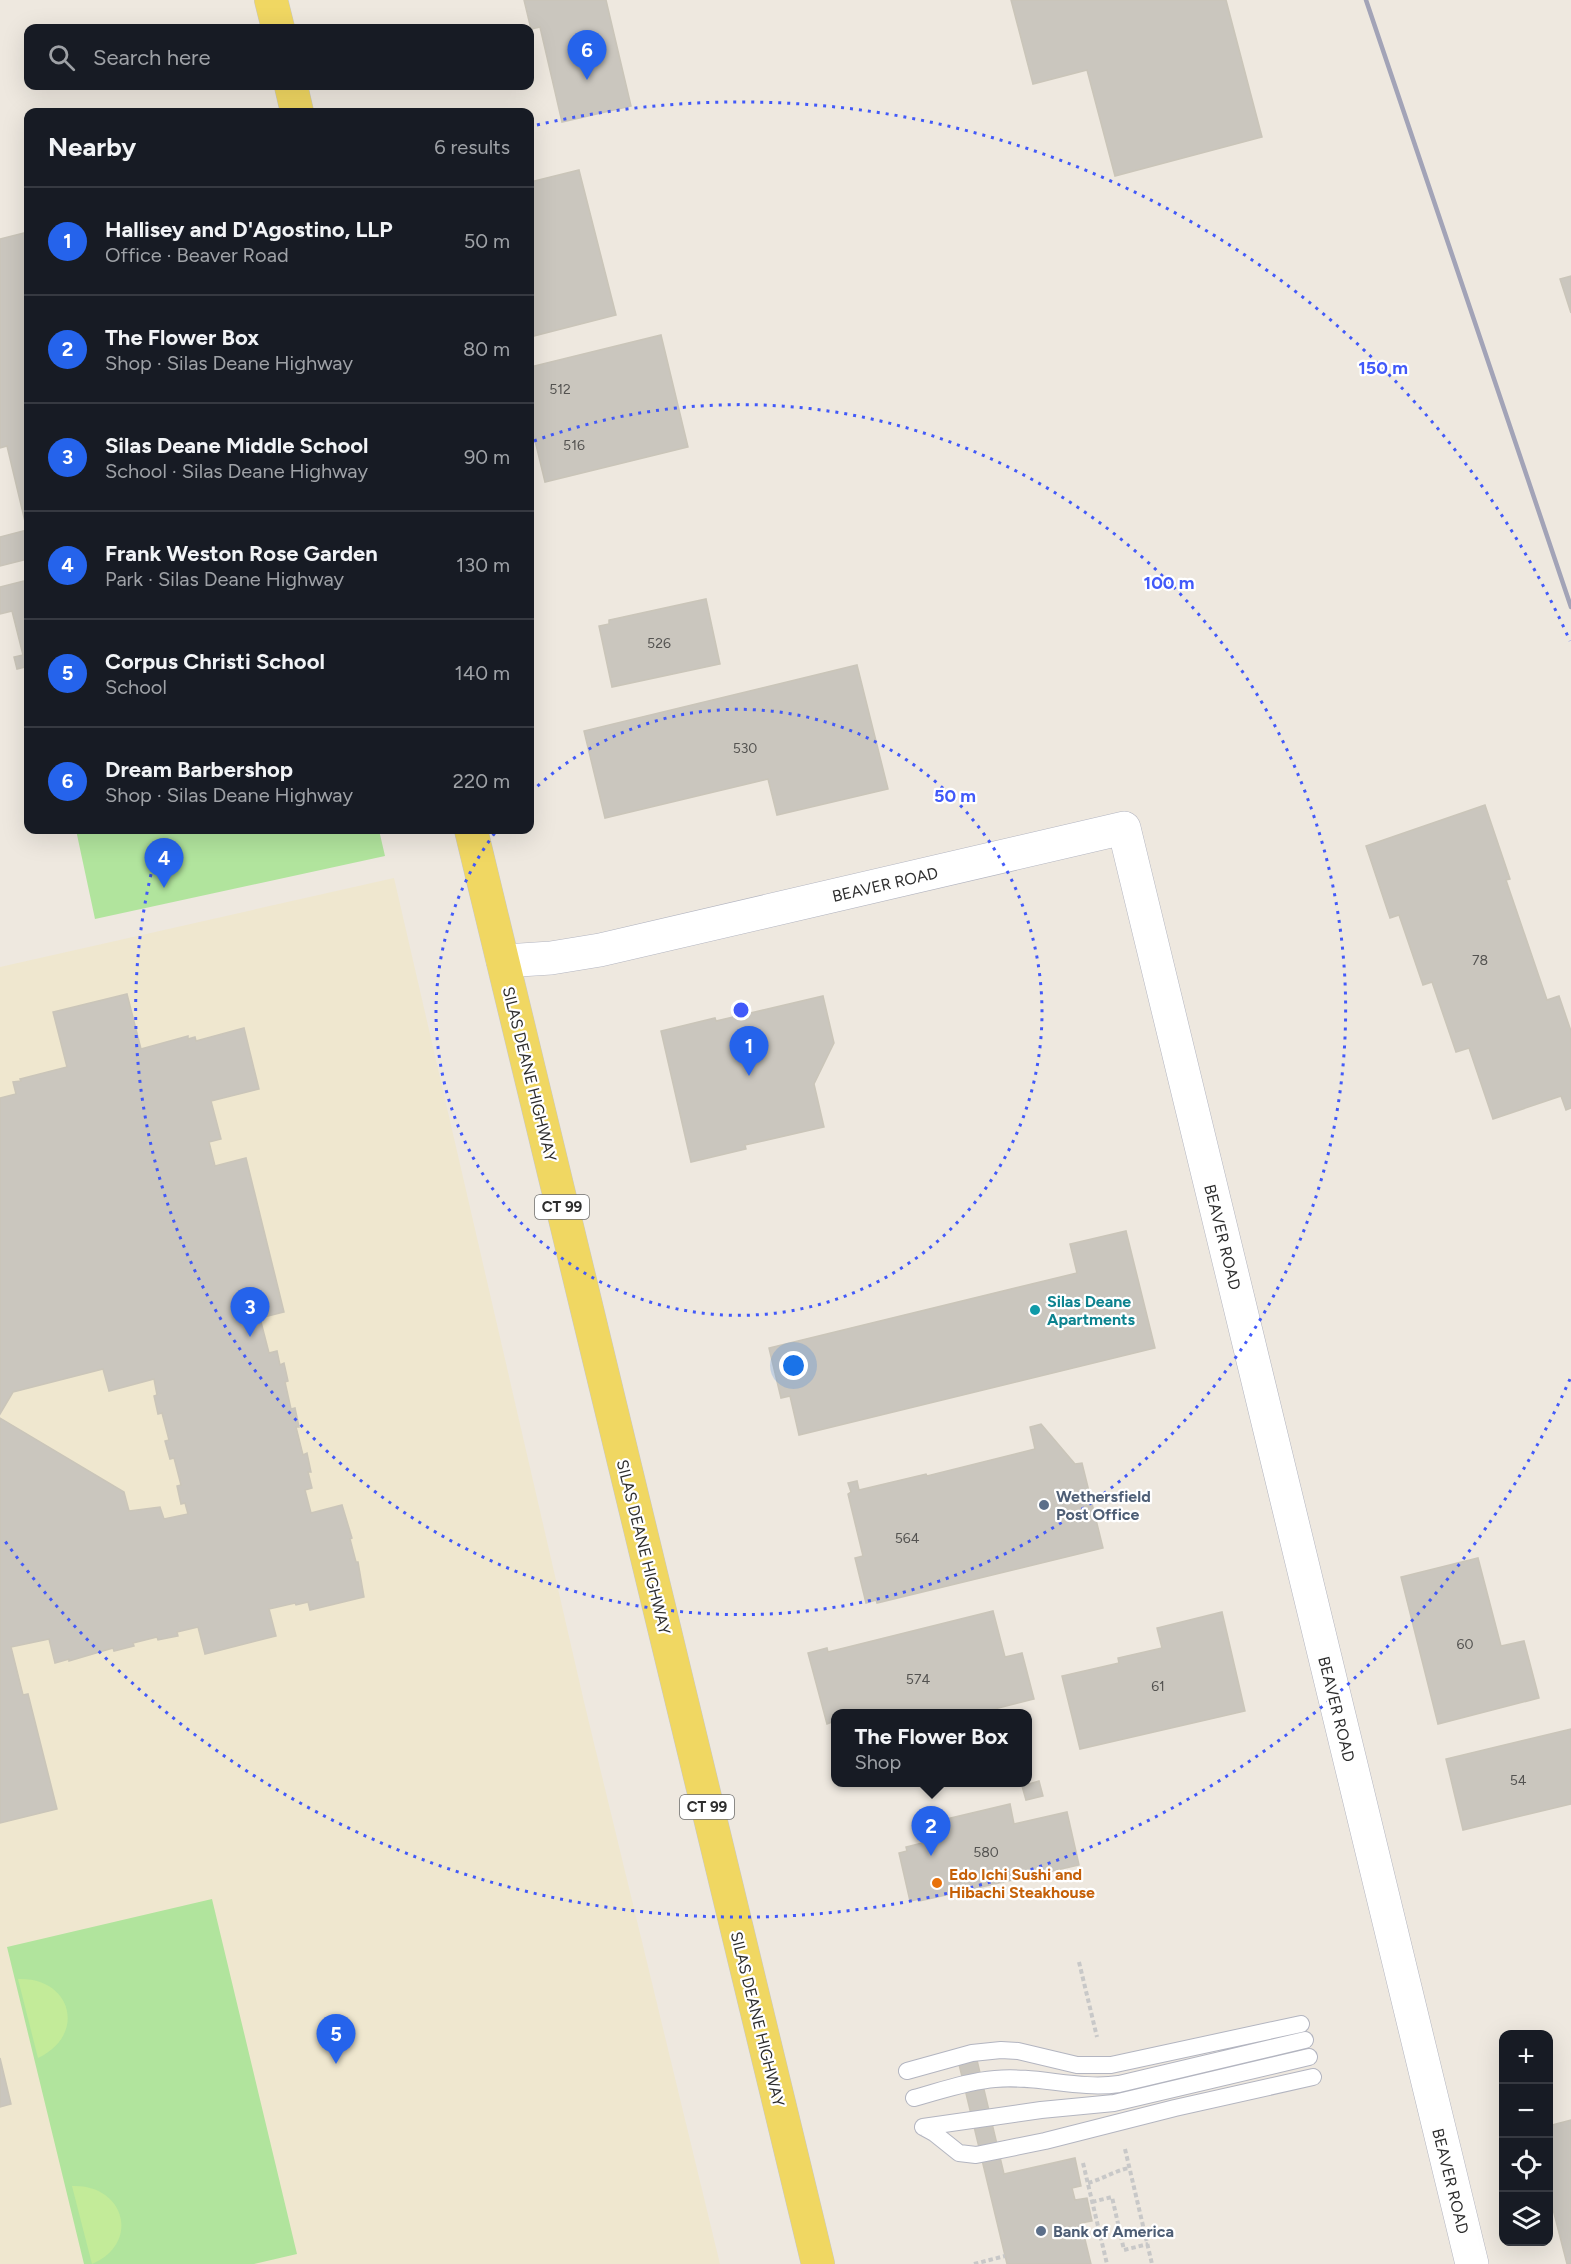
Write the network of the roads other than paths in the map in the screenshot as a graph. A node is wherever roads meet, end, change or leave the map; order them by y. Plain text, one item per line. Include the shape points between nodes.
1 (271, 0) edge
2 (277, 24) edge
3 (292, 90) edge
4 (296, 108) edge
5 (472, 834) edge
6 (502, 961) junction
7 (1301, 2024) dead end
8 (1305, 2040) dead end
9 (1309, 2057) dead end
10 (907, 2071) dead end
11 (1313, 2077) dead end
12 (914, 2098) dead end
13 (818, 2264) edge
14 (1472, 2264) edge

1 - 2 main road
3 - 4 main road
5 - 6 main road, SILAS DEANE HIGHWAY / CT 99
6 - 13 main road, SILAS DEANE HIGHWAY / CT 99
6 - 14 street, BEAVER ROAD via 600,950 1124,828
7 - 10 lane via 1111,2065 1077,2065 1001,2050 972,2053
8 - 12 lane via 1119,2084 995,2079
9 - 11 lane via 1114,2103 923,2127 967,2156

